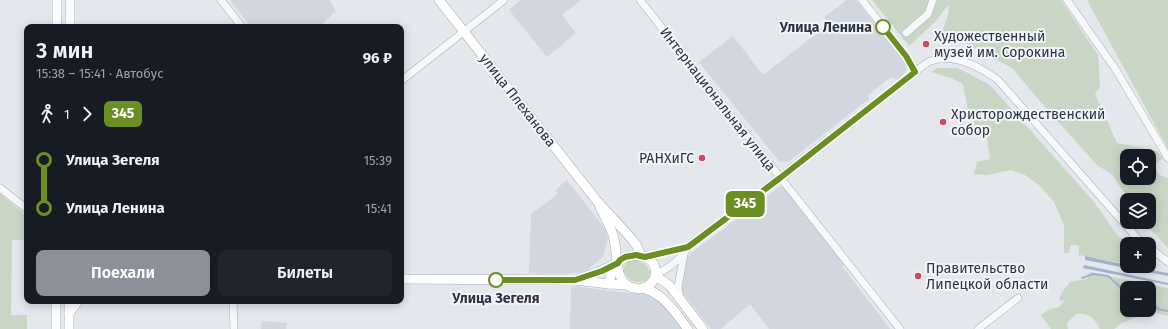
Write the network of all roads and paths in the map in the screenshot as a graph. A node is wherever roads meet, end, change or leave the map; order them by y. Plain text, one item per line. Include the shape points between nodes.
1 (57, 0) edge
2 (70, 0) edge
3 (221, 0) edge
4 (439, 0) edge
5 (504, 0) edge
6 (640, 0) edge
7 (862, 0) edge
8 (933, 0) edge
9 (1067, 0) edge
10 (57, 24) edge
11 (70, 24) edge
12 (240, 24) edge
13 (464, 31) junction
14 (906, 33) dead end
15 (915, 72) junction
16 (404, 79) edge
17 (1168, 158) edge
18 (780, 178) junction
19 (0, 188) edge
20 (597, 201) junction
21 (24, 207) edge
22 (1136, 237) edge
23 (686, 250) junction
24 (1156, 253) edge
25 (643, 256) junction
26 (1168, 262) edge
27 (618, 263) junction
28 (656, 275) junction
29 (404, 279) edge
30 (575, 280) junction
31 (609, 284) junction
32 (627, 285) junction
33 (642, 288) junction
34 (1018, 298) dead end
35 (680, 299) junction
36 (56, 304) edge
37 (69, 304) edge
38 (76, 304) edge
39 (233, 304) edge
40 (69, 313) junction
41 (56, 329) edge
42 (69, 329) edge
43 (234, 329) edge
44 (688, 329) edge
45 (703, 329) edge
46 (900, 329) edge
47 (978, 329) edge

1 - 10 main road
2 - 11 main road
3 - 12 street
4 - 13 main road, улица Плеханова
5 - 13 street
6 - 18 street, Интернациональная улица
7 - 15 street via 906,56
8 - 14 street via 928,14
9 - 17 street via 1121,77
13 - 16 street
13 - 20 main road, улица Плеханова
15 - 18 street
15 - 22 street via 930,61 956,60 985,71 998,80
18 - 23 street
18 - 46 street, Интернациональная улица
19 - 21 street
20 - 25 main road, улица Плеханова via 631,238
20 - 27 main road, улица Плеханова via 613,236
23 - 25 street
23 - 28 street
23 - 35 street via 678,287
24 - 26 street
25 - 27 main road via 625,257
25 - 28 main road via 653,265
27 - 30 main road
27 - 31 main road
27 - 32 main road via 620,277
28 - 33 main road via 653,282
28 - 35 main road via 670,286
29 - 30 main road
30 - 31 main road
31 - 32 main road
32 - 33 main road
33 - 44 main road via 656,293
34 - 47 street
35 - 45 main road
36 - 41 main road
37 - 40 main road
38 - 40 main road
39 - 43 street
40 - 42 main road

